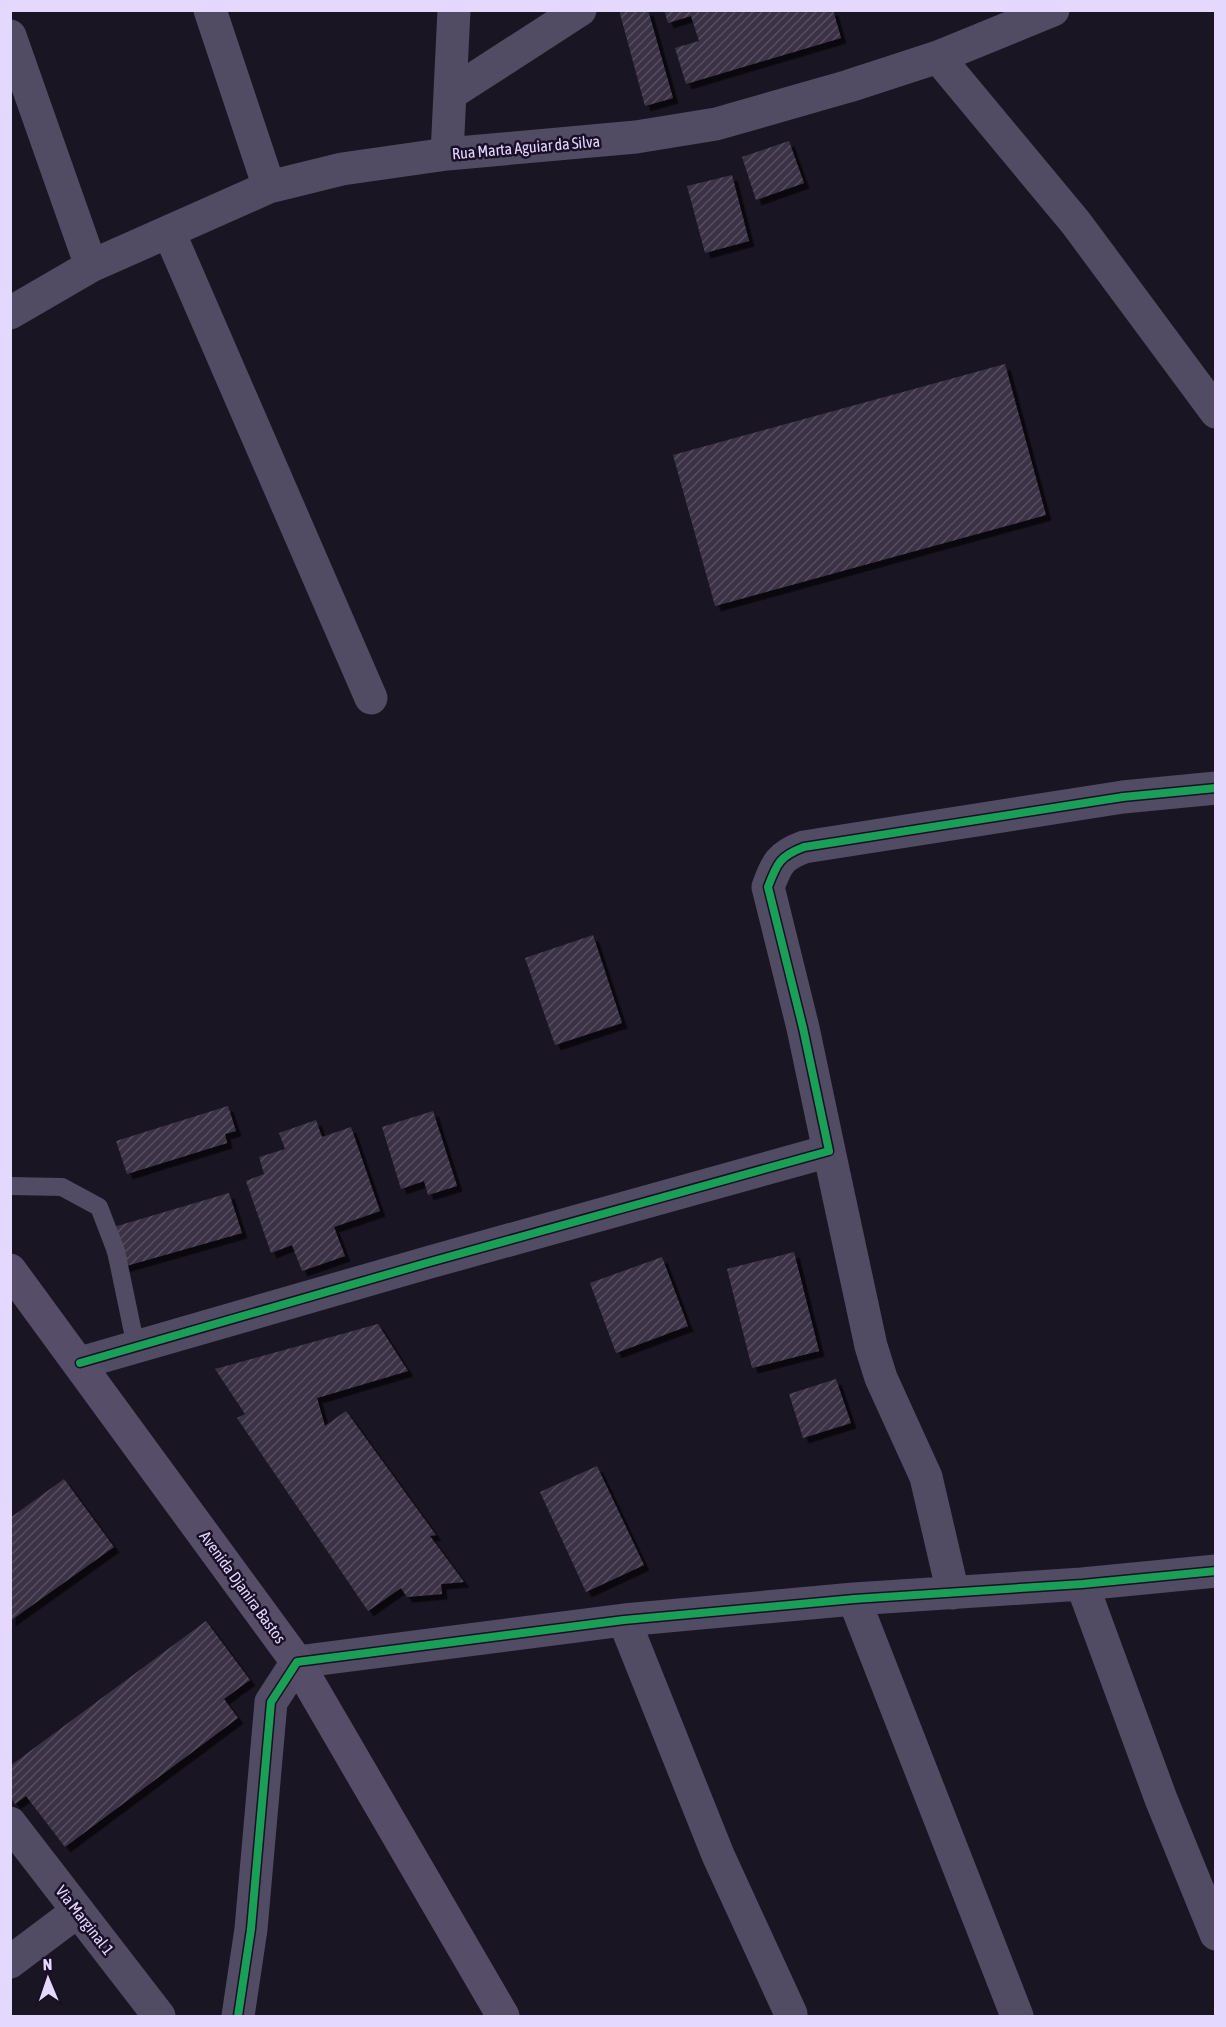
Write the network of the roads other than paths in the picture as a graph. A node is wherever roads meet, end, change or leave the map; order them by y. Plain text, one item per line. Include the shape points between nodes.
1 (210, 10) edge
2 (454, 10) edge
3 (580, 10) edge
4 (1053, 10) edge
5 (10, 36) edge
6 (938, 57) junction
7 (450, 94) junction
8 (447, 154) junction
9 (269, 188) junction
10 (169, 232) junction
11 (91, 266) junction
12 (10, 313) edge
13 (1215, 412) edge
14 (371, 698) dead end
15 (1215, 788) edge
16 (829, 1151) junction
17 (10, 1186) edge
18 (10, 1270) edge
19 (136, 1347) junction
20 (80, 1363) junction
21 (1215, 1571) edge
22 (1082, 1584) junction
23 (954, 1593) junction
24 (854, 1599) junction
25 (624, 1620) junction
26 (297, 1662) junction
27 (10, 1823) edge
28 (78, 1911) junction
29 (1215, 1934) edge
30 (10, 1962) edge
31 (791, 2014) dead end
32 (159, 2016) edge
33 (238, 2016) edge
34 (502, 2016) edge
35 (1017, 2016) edge

1 - 9 street
2 - 7 street
3 - 7 street
4 - 6 street, Rua Marta Aguiar da Silva
5 - 11 street
6 - 8 street, Rua Marta Aguiar da Silva via 716,124 636,137
6 - 13 street via 1076,223
7 - 8 street
8 - 9 street, Rua Marta Aguiar da Silva via 342,169
9 - 10 street, Rua Marta Aguiar da Silva
10 - 11 street, Rua Marta Aguiar da Silva
10 - 14 street
11 - 12 street, Rua Marta Aguiar da Silva
15 - 16 street via 1076,804 804,846 786,854 768,887
16 - 19 street
16 - 23 street via 880,1378 926,1477
17 - 19 lane via 62,1187 99,1207 116,1251
18 - 20 main road, Avenida Djanira Bastos
19 - 20 street
20 - 26 main road, Avenida Djanira Bastos
21 - 22 street
22 - 23 street
22 - 29 street
23 - 24 street
24 - 25 street
24 - 35 street
25 - 26 street
25 - 31 street via 718,1855
26 - 33 street via 272,1702 251,1929
26 - 34 main road, Avenida Djanira Bastos
27 - 28 street, Via Marginal 1
28 - 30 street
28 - 32 street, Via Marginal 1

